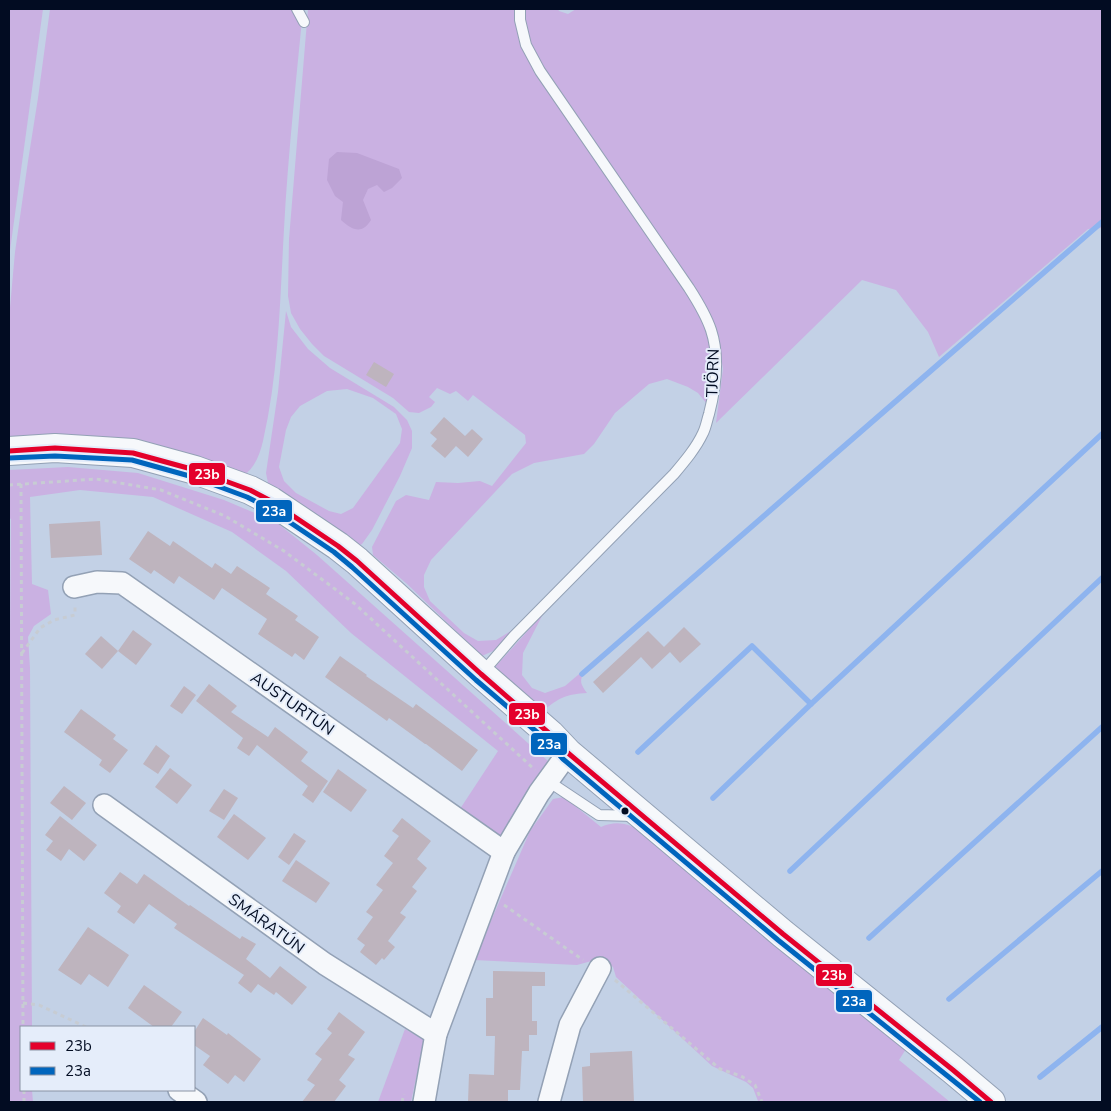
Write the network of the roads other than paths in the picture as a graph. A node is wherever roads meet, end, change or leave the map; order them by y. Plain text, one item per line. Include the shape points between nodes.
1 (297, 9) edge
2 (520, 9) edge
3 (304, 22) dead end
4 (9, 451) edge
5 (74, 587) road end
6 (481, 674) junction
7 (568, 753) junction
8 (548, 781) junction
9 (104, 805) dead end
10 (644, 817) junction
11 (504, 852) junction
12 (600, 968) road end
13 (436, 1034) junction
14 (180, 1091) edge
15 (196, 1102) edge
16 (424, 1102) edge
17 (549, 1102) edge
18 (991, 1102) edge

1 - 3 lane
2 - 6 lane, TJÖRN via 526,45 540,71 702,310 715,348 716,374 704,431 693,452
4 - 6 street via 55,448 133,453 250,490 356,560
5 - 11 street, AUSTURTÚN via 97,582 122,584
6 - 7 street
7 - 8 street
7 - 10 street
8 - 10 lane via 599,815
8 - 11 street
9 - 13 street, SMÁRATÚN via 325,964
10 - 18 street
11 - 13 street
12 - 17 street via 570,1025
13 - 16 street
14 - 15 street

